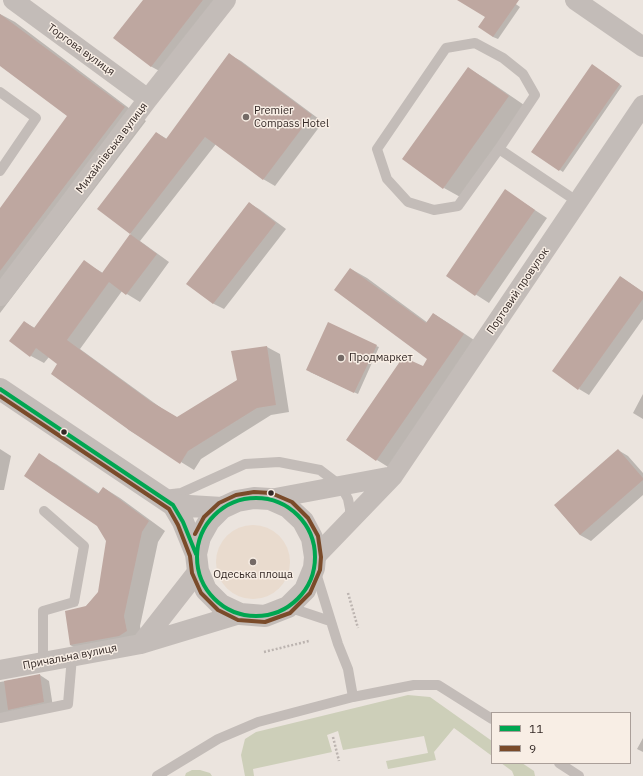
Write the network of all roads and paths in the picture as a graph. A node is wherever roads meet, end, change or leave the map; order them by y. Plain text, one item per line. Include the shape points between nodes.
1 (13, 0) edge
2 (226, 0) edge
3 (575, 0) edge
4 (643, 47) edge
5 (0, 92) edge
6 (148, 99) junction
7 (643, 105) edge
8 (499, 149) junction
9 (0, 171) edge
10 (578, 202) junction
11 (0, 296) edge
12 (0, 389) edge
13 (393, 476) junction
14 (341, 486) junction
15 (270, 499) junction
16 (165, 500) junction
17 (222, 508) junction
18 (44, 511) dead end
19 (350, 522) junction
20 (197, 563) junction
21 (315, 563) junction
22 (348, 593) dead end
23 (288, 607) junction
24 (240, 614) junction
25 (330, 620) junction
26 (358, 628) dead end
27 (309, 641) dead end
28 (141, 644) junction
29 (264, 652) dead end
30 (72, 657) junction
31 (46, 662) junction
32 (0, 670) edge
33 (353, 697) junction
34 (0, 718) edge
35 (491, 718) edge
36 (333, 737) dead end
37 (339, 761) dead end
38 (561, 764) edge
39 (157, 776) edge
40 (579, 776) edge

1 - 6 street, Торгова вулиця
2 - 6 street, Михайлівська вулиця
3 - 4 street
5 - 9 lane via 36,118
6 - 11 street, Михайлівська вулиця
7 - 10 street, Портовий провулок
8 - 8 lane via 535,95 524,74 503,58 475,43 446,48 377,149 387,179 408,202 434,210 458,206
8 - 10 lane
10 - 13 street, Портовий провулок
12 - 16 street
13 - 14 street
13 - 19 street, Портовий провулок
14 - 15 street
14 - 16 lane via 320,470 279,462 245,464
14 - 19 lane via 349,504
15 - 17 street via 237,501
15 - 21 street via 288,507 303,521 312,538
16 - 17 street
16 - 20 street via 182,522
17 - 20 street via 209,521 200,537
18 - 31 lane via 84,546 74,602 43,611 43,654
19 - 21 street, Портовий провулок
20 - 24 street via 206,590 221,605
20 - 28 street
21 - 23 street via 305,590
21 - 25 lane
22 - 26 path
23 - 24 street via 265,616
23 - 25 lane
24 - 28 street, Причальна вулиця
25 - 33 lane via 348,669
27 - 29 path
28 - 30 street, Причальна вулиця
30 - 31 street, Причальна вулиця
30 - 34 lane via 68,704
31 - 32 street, Причальна вулиця
33 - 35 lane via 414,685 438,685
33 - 39 lane via 251,725 218,739
36 - 37 path
38 - 40 lane

